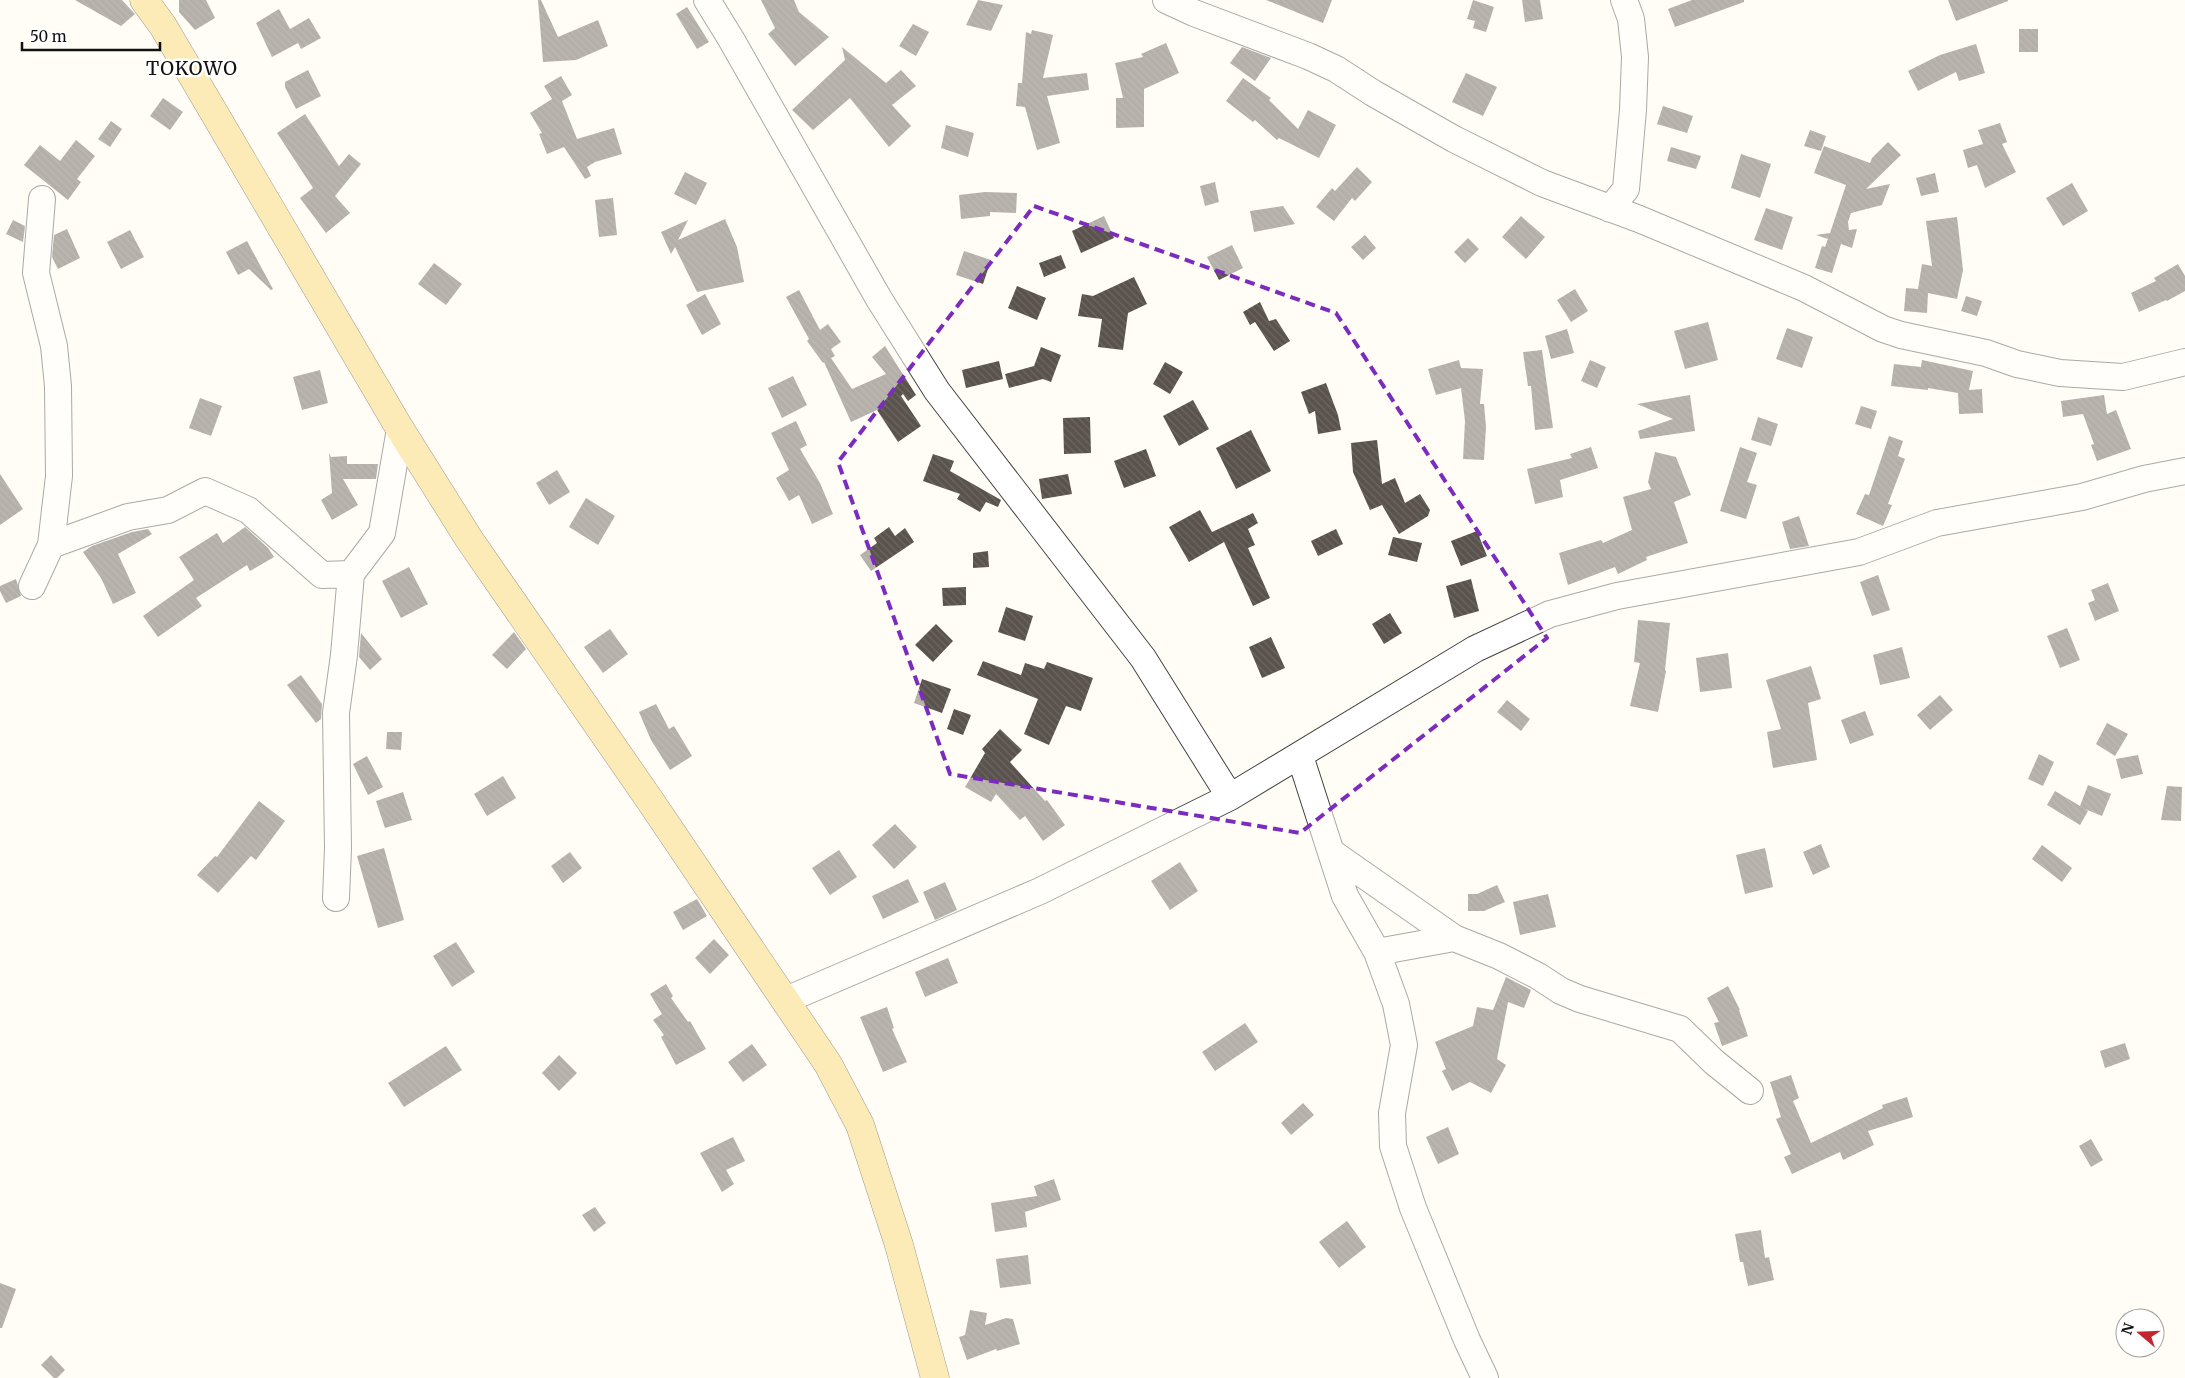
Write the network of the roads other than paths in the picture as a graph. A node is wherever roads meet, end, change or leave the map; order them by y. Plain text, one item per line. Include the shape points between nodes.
1 (144, 0) edge
2 (707, 0) edge
3 (1166, 0) edge
4 (1624, 0) edge
5 (42, 198) dead end
6 (1610, 209) junction
7 (2185, 362) edge
8 (400, 429) junction
9 (2185, 471) edge
10 (52, 545) junction
11 (351, 574) junction
12 (32, 586) dead end
13 (1300, 756) junction
14 (1230, 797) junction
15 (1331, 852) junction
16 (336, 898) dead end
17 (1454, 938) junction
18 (1377, 952) junction
19 (786, 1000) junction
20 (1750, 1091) dead end
21 (935, 1378) edge
22 (1485, 1378) edge

1 - 8 main road via 163,26
2 - 14 street via 879,299 937,392 1143,658
3 - 6 street via 1336,69 1494,160 1542,183
4 - 6 street via 1635,57 1633,110 1626,189
5 - 10 street via 36,273 54,346 58,386 60,476
6 - 7 street via 1804,288 1901,335 2060,373 2123,377
8 - 11 street via 382,533
8 - 19 main road via 469,539
9 - 13 street via 2082,497 1937,523 1859,552 1617,596 1550,614 1475,649
10 - 11 street via 128,517 168,510 205,491 248,510 322,575
10 - 12 street
11 - 16 street via 336,713
13 - 14 street
13 - 15 street
14 - 19 street via 1040,891
15 - 17 street
15 - 18 street via 1345,896
17 - 18 street
17 - 20 street via 1499,956 1580,999 1680,1029
18 - 22 street via 1396,1004 1404,1045 1392,1113 1392,1146 1413,1208
19 - 21 main road via 828,1064 860,1125 899,1245

